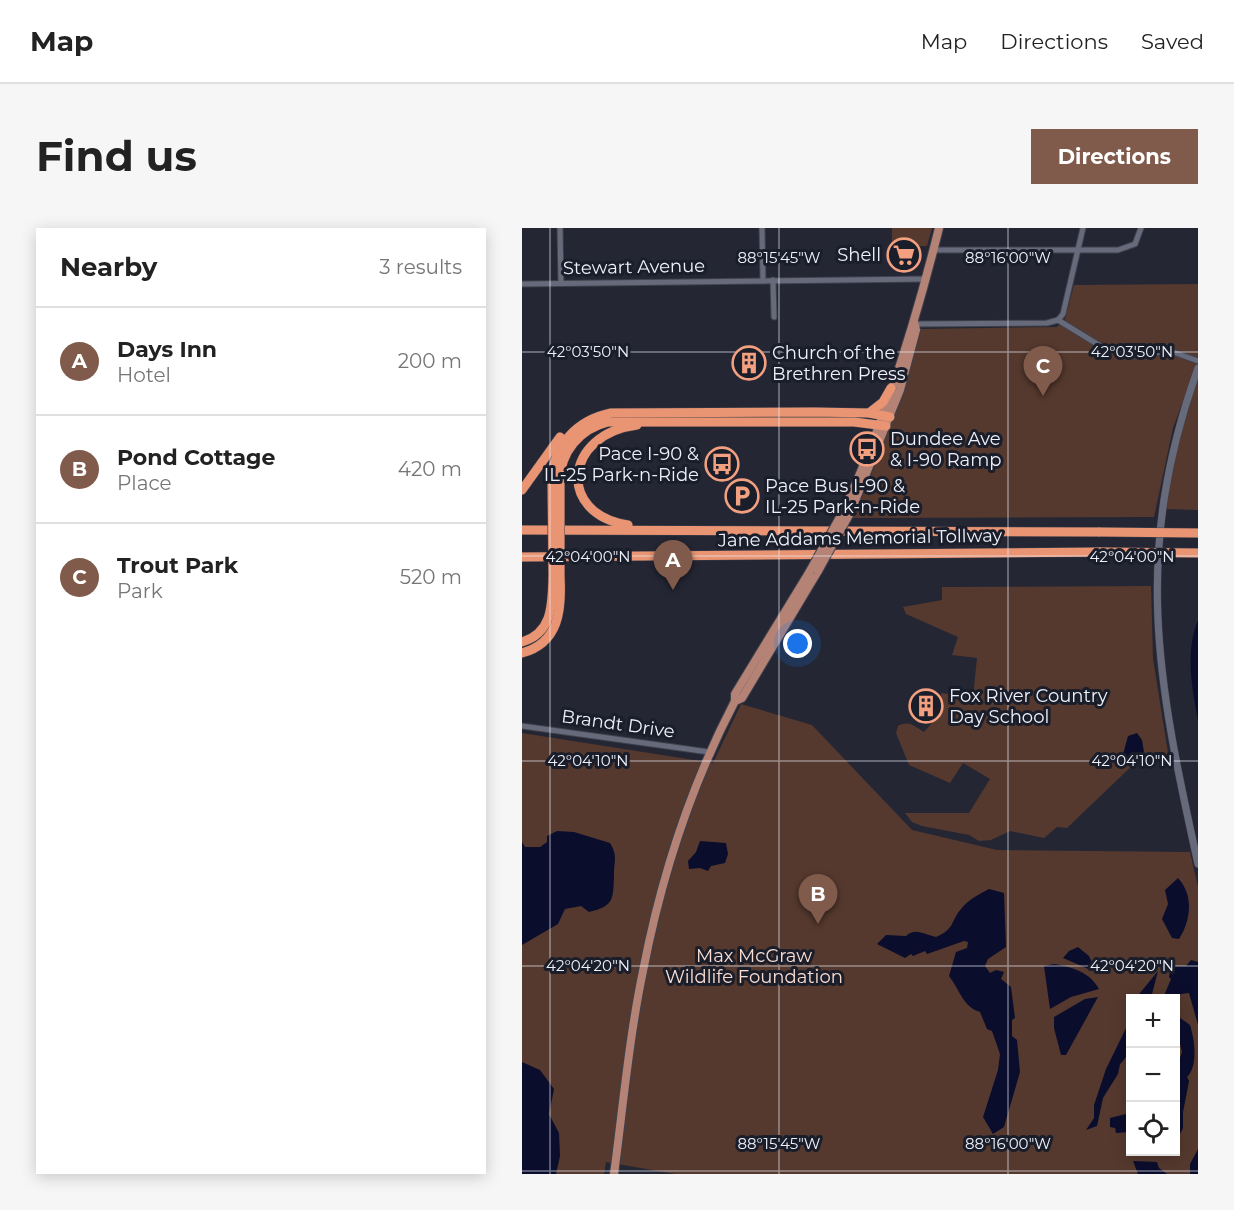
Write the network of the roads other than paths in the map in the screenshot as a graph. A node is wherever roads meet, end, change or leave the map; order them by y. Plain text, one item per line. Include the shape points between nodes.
1 (560, 228) edge
2 (762, 228) edge
3 (939, 228) edge
4 (1083, 228) edge
5 (1142, 228) edge
6 (1078, 249) junction
7 (933, 250) junction
8 (926, 279) junction
9 (773, 280) junction
10 (763, 281) junction
11 (561, 283) junction
12 (522, 284) edge
13 (774, 317) dead end
14 (1058, 320) junction
15 (914, 324) junction
16 (1198, 361) edge
17 (1198, 368) edge
18 (891, 388) junction
19 (650, 412) junction
20 (869, 413) junction
21 (884, 420) junction
22 (712, 421) junction
23 (556, 481) junction
24 (522, 490) edge
25 (661, 529) junction
26 (522, 530) edge
27 (1198, 533) edge
28 (1198, 553) edge
29 (522, 559) edge
30 (556, 577) junction
31 (522, 642) edge
32 (522, 653) edge
33 (522, 726) edge
34 (709, 752) junction
35 (1198, 864) edge
36 (614, 1174) edge

1 - 11 street
2 - 10 street
3 - 7 main road
4 - 6 street
5 - 6 street via 1135,244 1126,248
6 - 7 street
6 - 14 street via 1063,314
7 - 8 main road
8 - 9 street, Stewart Avenue
8 - 15 main road
9 - 10 street, Stewart Avenue
9 - 13 street
10 - 11 street, Stewart Avenue
11 - 12 street, Stewart Avenue
14 - 15 street
14 - 16 street via 1102,347 1127,357 1166,351
15 - 18 main road
15 - 21 main road via 916,330
17 - 35 street via 1168,471 1156,584 1164,699
18 - 20 highway via 883,402
18 - 21 main road
19 - 20 highway
19 - 23 highway via 611,413 583,424 559,450
19 - 24 highway via 611,409 579,420 564,432
20 - 21 highway
21 - 22 highway
21 - 34 main road, bridge via 847,512 735,694
22 - 23 highway via 616,420 597,425 570,447
22 - 25 highway via 620,428 596,439 584,454 579,484 595,513 616,523
23 - 30 highway, bridge
25 - 26 highway, Jane Addams Memorial Tollway
25 - 27 highway, Jane Addams Memorial Tollway, bridge
28 - 29 highway, Jane Addams Memorial Tollway, bridge
30 - 31 highway via 548,621 537,635
30 - 32 highway via 561,607 556,626 543,643
33 - 34 street, Brandt Drive
34 - 36 main road via 674,851 645,962

